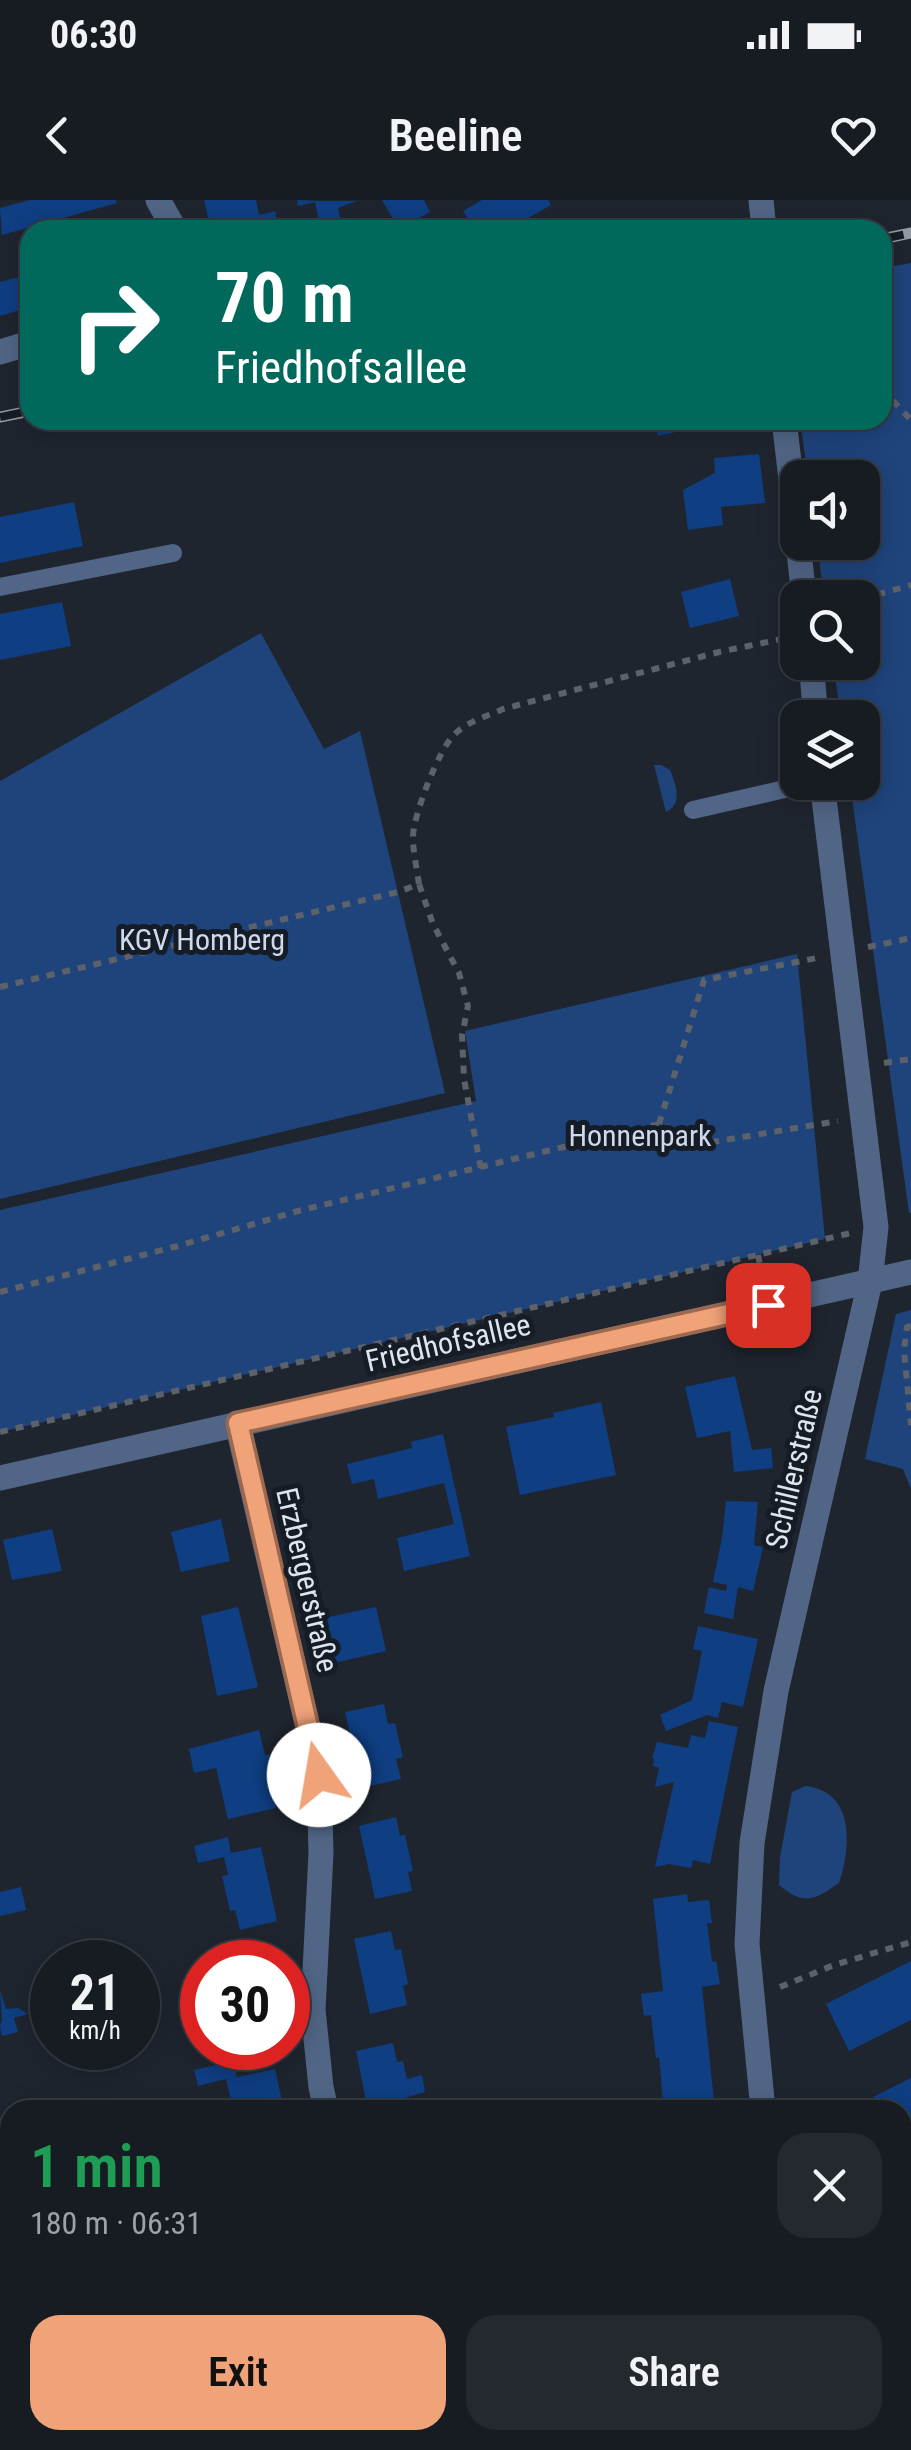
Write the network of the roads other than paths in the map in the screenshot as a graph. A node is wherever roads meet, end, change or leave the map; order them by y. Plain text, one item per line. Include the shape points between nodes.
1 (785, 430) edge
2 (789, 460) edge
3 (173, 553) dead end
4 (0, 588) edge
5 (780, 790) edge
6 (824, 800) edge
7 (693, 810) dead end
8 (911, 1272) edge
9 (870, 1282) junction
10 (238, 1423) junction
11 (0, 1478) edge
12 (324, 2100) edge
13 (763, 2100) edge

1 - 2 street
3 - 4 lane
5 - 7 lane
6 - 9 street, Schillerstraße via 876,1227
8 - 9 street, Friedhofsallee
9 - 10 street, Friedhofsallee
9 - 13 street, Schillerstraße via 773,1710 752,1843 747,1944
10 - 11 street, Friedhofsallee
10 - 12 street, Erzbergerstraße via 319,1775 312,2010

